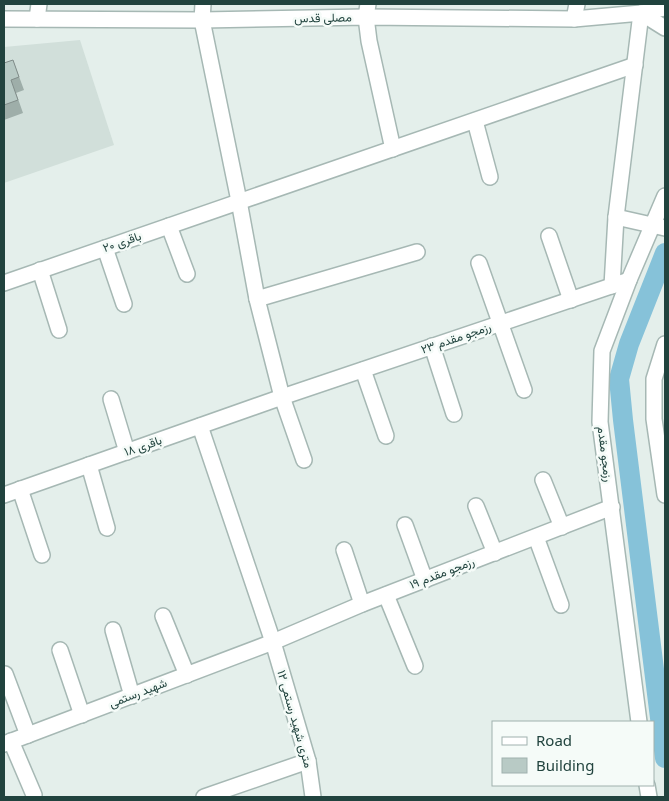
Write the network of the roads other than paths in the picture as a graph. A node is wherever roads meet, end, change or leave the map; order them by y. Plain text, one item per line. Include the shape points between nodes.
1 (203, 4) edge
2 (665, 8) edge
3 (38, 11) edge
4 (367, 11) edge
5 (575, 11) edge
6 (641, 13) junction
7 (4, 19) edge
8 (202, 20) junction
9 (665, 28) edge
10 (635, 65) junction
11 (476, 121) junction
12 (393, 149) junction
13 (490, 177) dead end
14 (665, 196) edge
15 (240, 202) junction
16 (616, 217) junction
17 (170, 226) junction
18 (657, 227) edge
19 (549, 236) dead end
20 (104, 248) junction
21 (417, 252) dead end
22 (480, 263) dead end
23 (40, 270) junction
24 (187, 274) dead end
25 (630, 280) junction
26 (4, 283) edge
27 (612, 286) junction
28 (257, 299) junction
29 (571, 300) junction
30 (124, 304) dead end
31 (500, 324) junction
32 (59, 330) dead end
33 (665, 344) edge
34 (432, 346) junction
35 (363, 370) junction
36 (524, 390) dead end
37 (282, 397) junction
38 (111, 399) dead end
39 (660, 403) edge
40 (454, 414) dead end
41 (200, 426) junction
42 (386, 436) dead end
43 (127, 452) junction
44 (304, 460) dead end
45 (89, 465) junction
46 (543, 480) dead end
47 (20, 490) junction
48 (4, 495) edge
49 (665, 495) edge
50 (476, 506) dead end
51 (612, 507) junction
52 (405, 525) dead end
53 (562, 526) junction
54 (108, 528) dead end
55 (536, 537) junction
56 (344, 550) dead end
57 (495, 553) junction
58 (42, 555) dead end
59 (425, 580) junction
60 (386, 595) junction
61 (362, 604) junction
62 (561, 605) dead end
63 (163, 616) dead end
64 (113, 630) dead end
65 (273, 642) junction
66 (60, 650) dead end
67 (415, 666) dead end
68 (5, 674) dead end
69 (187, 675) junction
70 (132, 696) junction
71 (82, 715) junction
72 (639, 721) edge
73 (28, 735) junction
74 (8, 743) edge
75 (308, 761) junction
76 (34, 795) dead end
77 (204, 797) edge
78 (313, 797) edge

1 - 8 street
2 - 6 street, مصلی قدس
3 - 7 street, مصلی قدس
3 - 8 street, مصلی قدس
4 - 5 street, مصلی قدس
4 - 8 street, مصلی قدس
4 - 12 street
5 - 6 street, مصلی قدس
6 - 9 street
6 - 10 street
8 - 15 street
10 - 11 street, باقری ۲۰
10 - 16 street
11 - 12 street, باقری ۲۰
11 - 13 street
12 - 15 street, باقری ۲۰
14 - 18 street, رزمجو مقدم
15 - 17 street, باقری ۲۰
15 - 28 street
16 - 18 street
16 - 27 street
17 - 20 street, باقری ۲۰
17 - 24 street
18 - 25 street, رزمجو مقدم
19 - 29 street
20 - 23 street, باقری ۲۰
20 - 30 street
21 - 28 street
22 - 31 street
23 - 26 street, باقری ۲۰
23 - 32 street
25 - 27 street, رزمجو مقدم ۲۳
25 - 51 street, رزمجو مقدم via 602,351 600,422
27 - 29 street, رزمجو مقدم ۲۳
28 - 37 street
29 - 31 street, رزمجو مقدم ۲۳
31 - 34 street, رزمجو مقدم ۲۳
31 - 36 street
33 - 39 street via 654,379
34 - 35 street, رزمجو مقدم ۲۳
34 - 40 street
35 - 37 street, رزمجو مقدم ۲۳
35 - 42 street
37 - 41 street, باقری ۱۸
37 - 44 street
38 - 43 street
39 - 49 street via 654,419
41 - 43 street, باقری ۱۸
41 - 65 street, ۱۲ متری شهید رستمی
43 - 45 street, باقری ۱۸
45 - 47 street, باقری ۱۸
45 - 54 street
46 - 53 street
47 - 48 street, باقری ۱۸
47 - 58 street
50 - 57 street
51 - 53 street, رزمجو مقدم ۱۹
51 - 72 street, رزمجو مقدم
52 - 59 street
53 - 55 street, رزمجو مقدم ۱۹
55 - 57 street, رزمجو مقدم ۱۹
55 - 62 street
56 - 61 street
57 - 59 street, رزمجو مقدم ۱۹
59 - 60 street, رزمجو مقدم ۱۹
60 - 61 street, رزمجو مقدم ۱۹
60 - 67 street
61 - 65 street, رزمجو مقدم ۱۹
63 - 69 street
64 - 70 street
65 - 69 street, شهید رستمی
65 - 75 street, ۱۲ متری شهید رستمی
66 - 71 street
68 - 73 street
69 - 70 street, شهید رستمی
70 - 71 street, شهید رستمی
71 - 73 street, شهید رستمی
73 - 74 street, شهید رستمی
74 - 76 street
75 - 77 street
75 - 78 street, ۱۲ متری شهید رستمی

